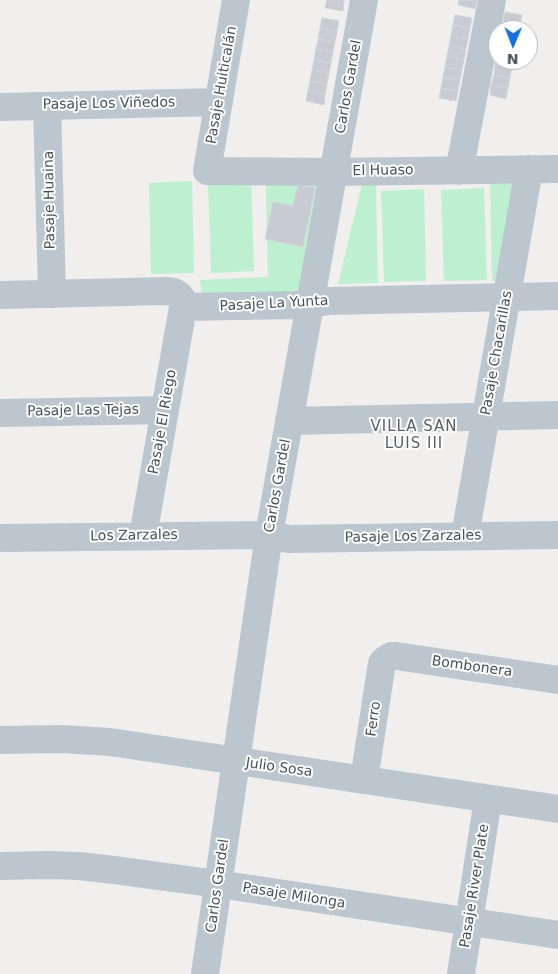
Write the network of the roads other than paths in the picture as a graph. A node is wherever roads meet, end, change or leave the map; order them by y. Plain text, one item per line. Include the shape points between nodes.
1 (236, 0) edge
2 (364, 0) edge
3 (492, 0) edge
4 (219, 102) junction
5 (47, 106) junction
6 (0, 107) edge
7 (558, 169) edge
8 (459, 170) junction
9 (529, 170) junction
10 (207, 171) joint
11 (334, 172) junction
12 (52, 294) junction
13 (0, 295) edge
14 (558, 296) edge
15 (507, 297) junction
16 (311, 303) junction
17 (183, 307) junction
18 (165, 410) junction
19 (0, 413) edge
20 (558, 415) edge
21 (486, 416) junction
22 (289, 421) junction
23 (269, 535) junction
24 (558, 535) edge
25 (143, 536) junction
26 (465, 536) junction
27 (0, 538) edge
28 (386, 659) joint
29 (558, 680) edge
30 (0, 740) edge
31 (236, 762) junction
32 (364, 780) junction
33 (488, 798) junction
34 (558, 809) edge
35 (0, 866) edge
36 (218, 884) junction
37 (469, 922) junction
38 (558, 935) edge
39 (205, 974) edge
40 (461, 974) edge

1 - 4 street, Pasaje Huiticalán
2 - 11 street, Carlos Gardel
3 - 8 street
4 - 5 street, Pasaje Los Viñedos
4 - 10 street, Pasaje Huiticalán
5 - 6 street, Pasaje Los Viñedos
5 - 12 street, Pasaje Huaina
7 - 9 street, El Huaso
8 - 9 street, El Huaso
8 - 11 street, El Huaso
9 - 15 street, Pasaje Chacarillas
10 - 11 street, El Huaso
11 - 16 street, Carlos Gardel
12 - 13 street
12 - 17 street via 168,291 180,296
14 - 15 street, Pasaje La Yunta
15 - 16 street, Pasaje La Yunta
15 - 21 street, Pasaje Chacarillas
16 - 17 street, Pasaje La Yunta
16 - 22 street, Carlos Gardel
17 - 18 street, Pasaje El Riego
18 - 19 street, Pasaje Las Tejas
18 - 25 street, Pasaje El Riego
20 - 21 street
21 - 22 street
21 - 26 street, Pasaje Chacarillas
22 - 23 street, Carlos Gardel
23 - 25 street, Los Zarzales
23 - 26 street, Pasaje Los Zarzales via 289,539
23 - 31 street, Carlos Gardel
24 - 26 street, Pasaje Los Zarzales
25 - 27 street, Los Zarzales
28 - 29 street, Bombonera via 396,656
28 - 32 street, Ferro via 382,663
30 - 31 street, Julio Sosa via 86,740
31 - 32 street, Julio Sosa
31 - 36 street, Carlos Gardel
32 - 33 street, Julio Sosa
33 - 34 street, Julio Sosa
33 - 37 street, Pasaje River Plate
35 - 36 street, Pasaje Milonga via 79,866
36 - 37 street, Pasaje Milonga
36 - 39 street, Carlos Gardel
37 - 38 street, Pasaje Milonga
37 - 40 street, Pasaje River Plate

